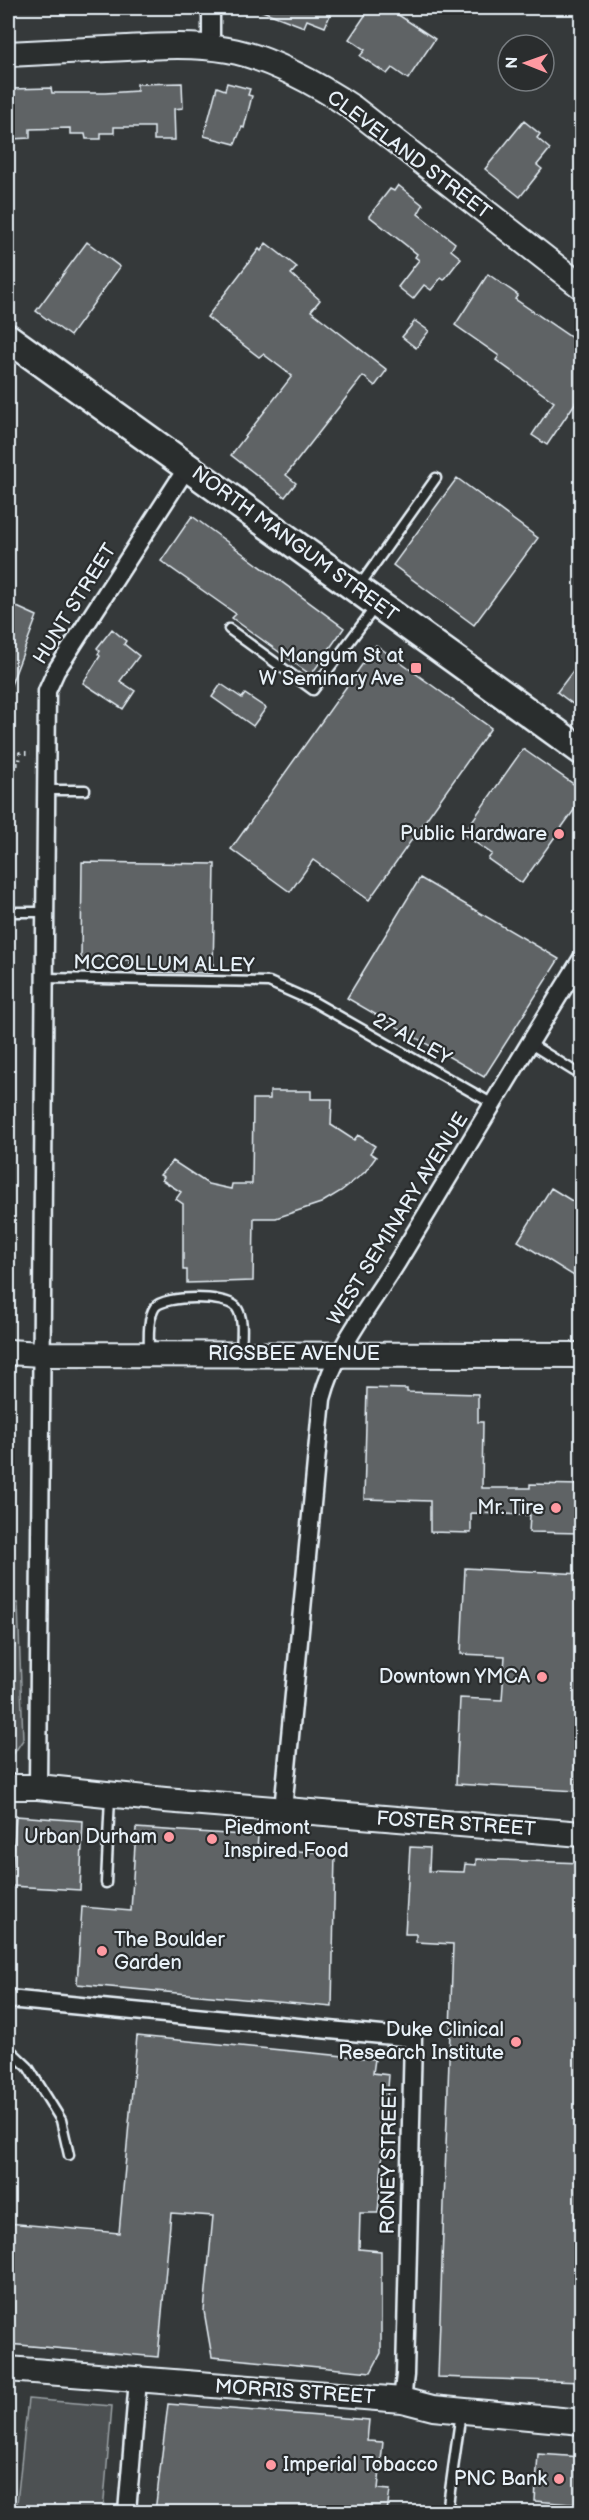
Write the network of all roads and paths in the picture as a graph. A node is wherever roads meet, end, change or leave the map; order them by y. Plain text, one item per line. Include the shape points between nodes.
1 (211, 8) edge
2 (211, 48) junction
3 (8, 54) edge
4 (582, 287) edge
5 (8, 338) edge
6 (188, 466) junction
7 (436, 478) dead end
8 (368, 596) junction
9 (229, 628) dead end
10 (582, 751) edge
11 (25, 753) dead end
12 (17, 764) dead end
13 (46, 790) junction
14 (85, 790) dead end
15 (8, 912) edge
16 (45, 912) junction
17 (582, 958) edge
18 (45, 978) junction
19 (314, 1002) joint
20 (529, 1043) junction
21 (582, 1076) edge
22 (493, 1104) junction
23 (8, 1352) edge
24 (41, 1354) junction
25 (148, 1354) junction
26 (241, 1354) junction
27 (339, 1354) junction
28 (582, 1355) edge
29 (15, 1646) dead end
30 (8, 1647) edge
31 (8, 1787) edge
32 (38, 1787) junction
33 (110, 1795) junction
34 (283, 1810) junction
35 (582, 1834) edge
36 (106, 1883) dead end
37 (8, 1999) edge
38 (8, 2048) edge
39 (69, 2155) dead end
40 (8, 2369) edge
41 (138, 2380) junction
42 (402, 2400) junction
43 (461, 2410) junction
44 (582, 2422) edge
45 (127, 2512) edge
46 (447, 2512) edge

1 - 2 street
2 - 3 street, CLEVELAND STREET via 173,46
2 - 4 street, CLEVELAND STREET via 230,50 284,69 329,92
5 - 6 main road, NORTH MANGUM STREET
6 - 8 main road, NORTH MANGUM STREET
6 - 13 street, HUNT STREET via 52,678 46,699
7 - 8 lane
8 - 9 lane via 314,690
8 - 10 main road, NORTH MANGUM STREET
11 - 12 path via 20,753
13 - 14 lane
13 - 16 street, HUNT STREET
15 - 16 lane
16 - 18 street, HUNT STREET
17 - 20 street, WEST SEMINARY AVENUE
18 - 19 lane, MCCOLLUM ALLEY via 269,982
18 - 24 street, HUNT STREET
19 - 22 lane, 27 ALLEY
20 - 21 lane
20 - 22 street, WEST SEMINARY AVENUE
22 - 27 street, WEST SEMINARY AVENUE
23 - 24 street, RIGSBEE AVENUE
24 - 25 street, RIGSBEE AVENUE
24 - 32 street, HUNT STREET
25 - 26 street, RIGSBEE AVENUE
25 - 26 lane via 150,1323 159,1304 212,1298 227,1301 238,1311
26 - 27 street, RIGSBEE AVENUE
27 - 28 street, RIGSBEE AVENUE
27 - 34 street, WEST SEMINARY AVENUE via 322,1399
29 - 30 path
31 - 32 street, FOSTER STREET
32 - 33 street, FOSTER STREET
33 - 34 street, FOSTER STREET
33 - 36 lane
34 - 35 street, FOSTER STREET
37 - 42 street, RONEY STREET via 413,2038
38 - 39 lane via 28,2067 61,2121
40 - 41 street, MORRIS STREET
41 - 42 street, MORRIS STREET
41 - 45 street
42 - 43 street, MORRIS STREET
43 - 44 street, MORRIS STREET
43 - 46 lane

